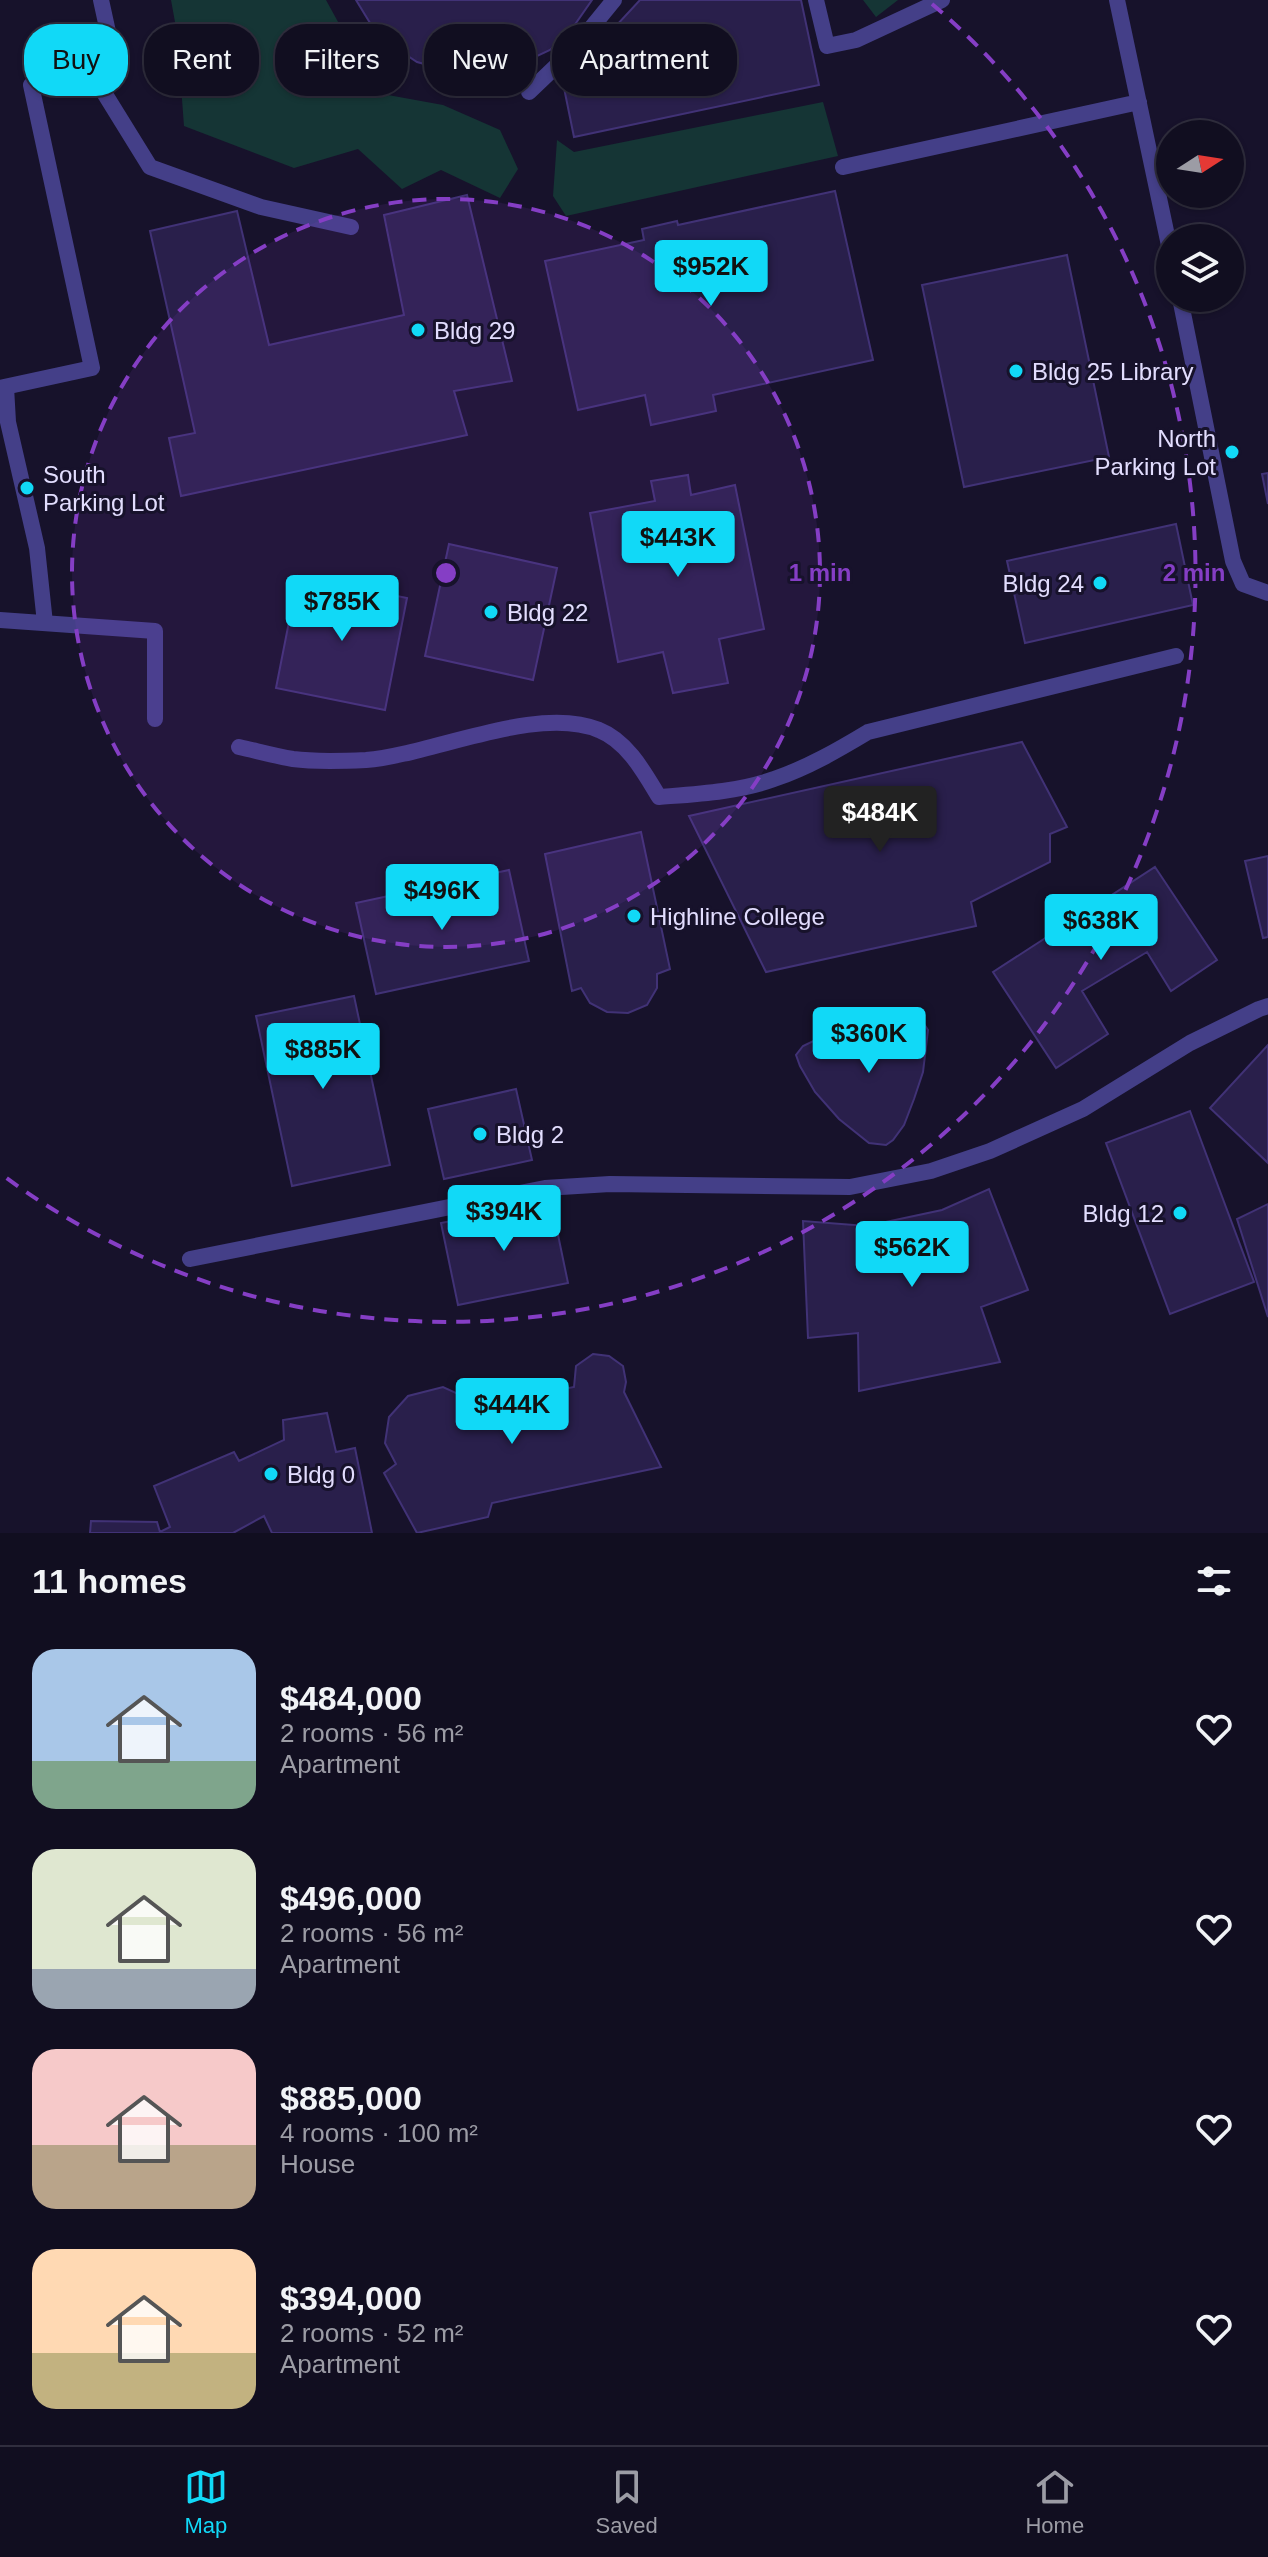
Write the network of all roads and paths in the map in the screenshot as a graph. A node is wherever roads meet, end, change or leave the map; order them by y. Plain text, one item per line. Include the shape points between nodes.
1 (101, 0) edge
2 (614, 0) edge
3 (816, 0) edge
4 (942, 0) edge
5 (1117, 0) edge
6 (106, 24) edge
7 (536, 85) edge
8 (33, 96) edge
9 (106, 96) edge
10 (1139, 102) junction
11 (843, 167) dead end
12 (1165, 224) edge
13 (351, 227) dead end
14 (1183, 312) edge
15 (3, 388) edge
16 (1268, 593) edge
17 (0, 620) edge
18 (45, 623) junction
19 (1176, 656) dead end
20 (155, 719) dead end
21 (239, 747) dead end
22 (1268, 1006) edge
23 (190, 1259) dead end

1 - 6 lane
2 - 7 lane
3 - 4 lane via 827,46 856,40
5 - 10 lane
8 - 15 lane via 92,368
9 - 13 lane via 150,167 261,207
10 - 11 lane
10 - 12 lane
14 - 16 lane via 1233,561 1243,584
15 - 18 lane via 37,548
17 - 18 lane
18 - 20 lane via 155,631
19 - 21 lane via 868,732 774,779 686,795 659,797 619,743 582,724 534,723 368,760 295,759
22 - 23 lane via 1190,1043 1083,1109 931,1171 850,1187 545,1188

